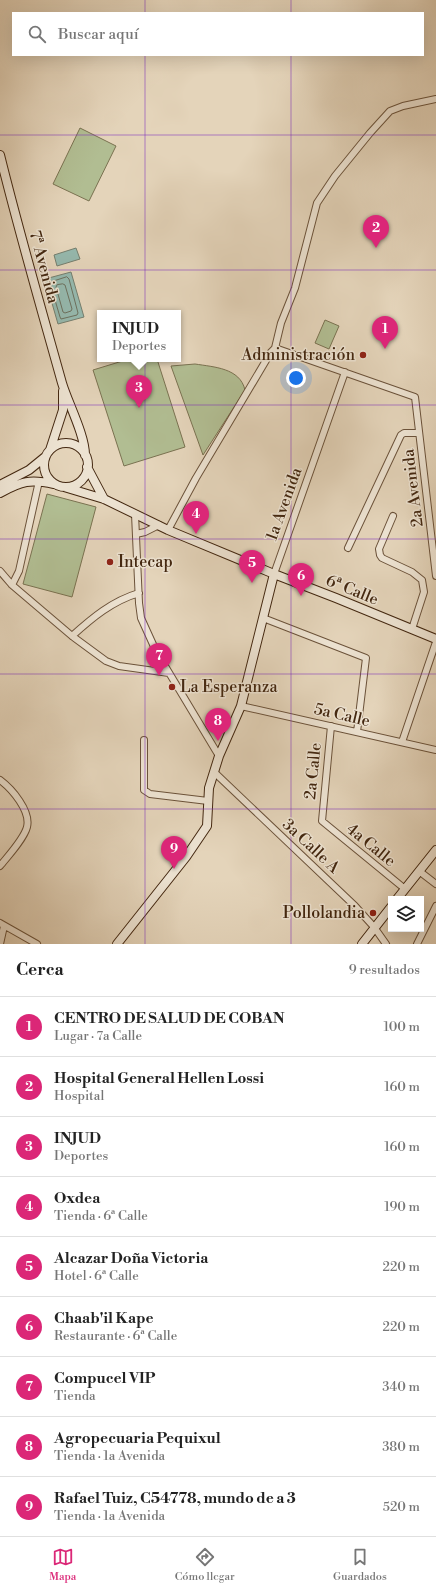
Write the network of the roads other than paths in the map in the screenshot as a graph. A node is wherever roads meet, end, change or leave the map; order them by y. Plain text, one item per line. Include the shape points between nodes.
1 (436, 99) edge
2 (0, 156) edge
3 (276, 348) junction
4 (346, 372) junction
5 (63, 386) junction
6 (419, 433) junction
7 (48, 453) junction
8 (85, 455) junction
9 (87, 467) junction
10 (39, 481) junction
11 (55, 484) junction
12 (0, 485) edge
13 (64, 487) junction
14 (0, 493) edge
15 (104, 499) junction
16 (135, 514) junction
17 (393, 516) dead end
18 (159, 525) junction
19 (168, 530) junction
20 (136, 534) junction
21 (348, 548) dead end
22 (0, 571) edge
23 (274, 574) junction
24 (436, 576) edge
25 (12, 585) junction
26 (139, 593) junction
27 (263, 618) junction
28 (412, 629) junction
29 (72, 636) junction
30 (436, 639) edge
31 (436, 642) edge
32 (169, 673) junction
33 (241, 706) junction
34 (331, 726) junction
35 (357, 732) junction
36 (144, 740) dead end
37 (402, 742) junction
38 (436, 750) edge
39 (219, 756) junction
40 (214, 772) junction
41 (0, 780) edge
42 (208, 801) junction
43 (322, 819) joint
44 (436, 850) edge
45 (0, 866) edge
46 (419, 871) junction
47 (436, 884) edge
48 (405, 890) junction
49 (400, 896) edge
50 (436, 906) edge
51 (388, 911) edge
52 (2, 925) edge
53 (374, 927) junction
54 (0, 944) edge
55 (37, 944) edge
56 (117, 944) edge
57 (362, 944) edge
58 (386, 944) edge
59 (417, 944) edge

1 - 3 street via 390,111 335,176 317,203
2 - 5 main road, 7ª Avenida
3 - 4 street
3 - 19 street via 196,478
4 - 6 street, 2a Avenida via 415,397
4 - 23 street, 1a Avenida
5 - 7 main road, 7ª Avenida via 63,410
5 - 8 main road, 7ª Avenida
6 - 21 street via 401,435
6 - 24 street, 2a Avenida
7 - 8 main road via 56,446 69,444
7 - 11 main road via 44,469
7 - 12 main road via 29,470
8 - 9 main road
9 - 13 main road via 80,482
9 - 15 main road
10 - 11 main road
10 - 14 main road via 22,482
10 - 25 street via 19,571
11 - 13 main road
13 - 15 main road, 6ª Calle
15 - 16 main road, 6ª Calle
16 - 18 main road, 6ª Calle
16 - 20 street
17 - 28 street via 380,555 418,575 422,580 424,592
18 - 19 main road, 6ª Calle
18 - 20 street
19 - 23 main road, 6ª Calle
20 - 26 street
22 - 25 street
23 - 27 main road, 1a Avenida
23 - 28 main road, 6ª Calle
25 - 29 street
26 - 29 street via 98,613
26 - 32 street via 141,618
27 - 33 main road, 1a Avenida
27 - 35 street via 366,658
28 - 30 main road, 6ª Calle
29 - 32 street via 106,661 118,666
31 - 37 street
32 - 39 street
33 - 34 street, 5a Calle
33 - 39 main road, 1a Avenida
34 - 35 street, 5a Calle
34 - 43 street, 2a Calle
35 - 37 street, 5a Calle
36 - 42 street via 146,792
37 - 38 street, 5a Calle
39 - 40 main road, 1a Avenida
40 - 42 main road, 1a Avenida
40 - 53 street, 3a Calle A
41 - 45 street via 12,791 27,820 25,833
42 - 56 main road, 1a Avenida via 207,826 186,857
43 - 48 street, 4a Calle
44 - 46 main road
46 - 47 street
46 - 48 main road
48 - 49 main road
50 - 59 street
51 - 53 main road
52 - 54 street
52 - 55 street
53 - 57 main road
53 - 58 street, 3a Calle A

